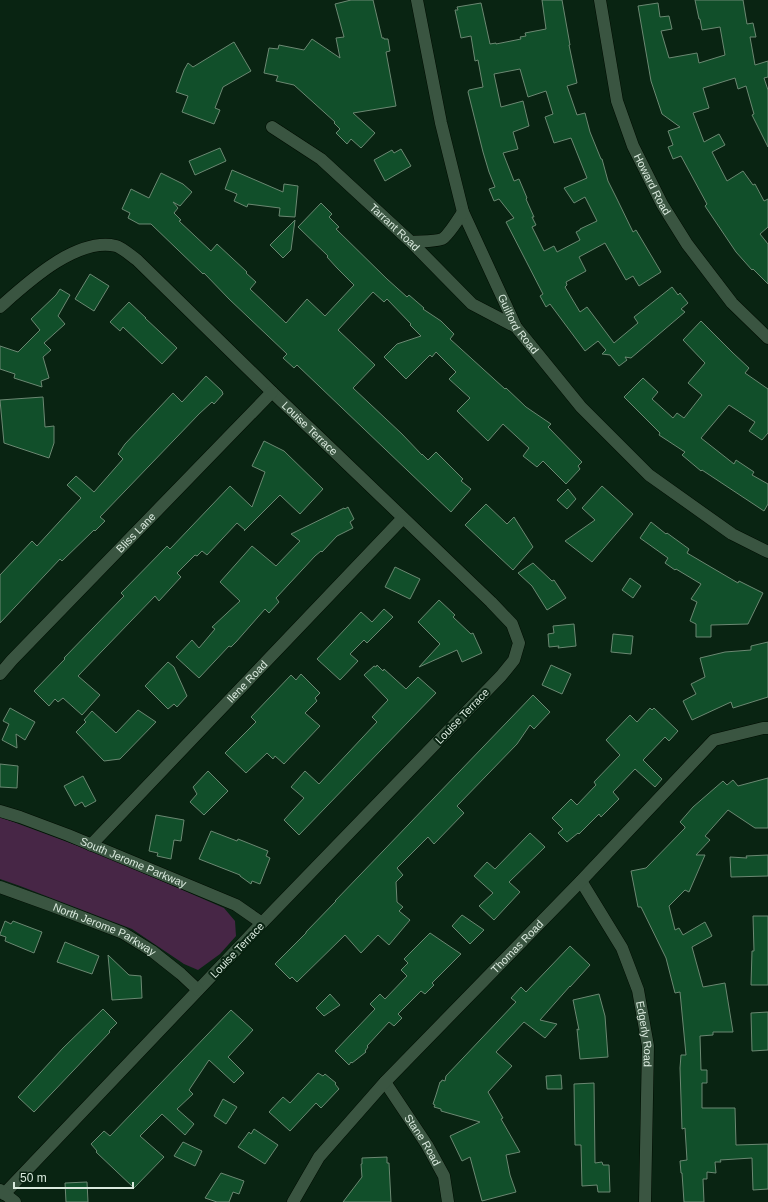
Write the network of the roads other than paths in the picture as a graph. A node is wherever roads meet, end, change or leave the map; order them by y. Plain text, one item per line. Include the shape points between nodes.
1 (417, 0) edge
2 (600, 0) edge
3 (272, 127) dead end
4 (463, 212) junction
5 (410, 242) junction
6 (0, 307) edge
7 (516, 327) junction
8 (768, 338) edge
9 (272, 392) junction
10 (403, 518) junction
11 (768, 552) edge
12 (0, 674) edge
13 (768, 728) edge
14 (0, 812) edge
15 (91, 845) junction
16 (581, 881) junction
17 (0, 887) edge
18 (262, 924) junction
19 (198, 990) junction
20 (384, 1082) junction
21 (2, 1192) edge
22 (15, 1202) edge
23 (293, 1202) edge
24 (448, 1202) edge
25 (645, 1202) edge

1 - 4 street, Guilford Road via 441,123
2 - 8 street, Howard Road via 617,100 633,146 662,204 687,244 732,302
3 - 5 street, Tarrant Road via 321,159
4 - 5 street via 443,238
4 - 7 street, Guilford Road
5 - 7 street, Tarrant Road via 472,304
6 - 9 street, Louise Terrace via 30,281 80,249 117,246 137,260
7 - 11 street, Guilford Road via 581,407 649,475 732,534
9 - 10 street, Louise Terrace
9 - 12 street, Bliss Lane
10 - 15 street, Ilene Road
10 - 18 street, Louise Terrace via 512,624 519,643 514,660
13 - 16 street, Thomas Road via 714,740
14 - 15 street, South Jerome Parkway via 20,817
15 - 18 street, South Jerome Parkway via 236,905
16 - 20 street, Thomas Road
16 - 25 street, Edgerly Road via 622,948 638,990 648,1046
17 - 19 street, North Jerome Parkway via 123,933 152,951
18 - 19 street, Louise Terrace
19 - 21 street, Louise Terrace
20 - 23 street, Thomas Road via 319,1157
20 - 24 street, Stane Road via 427,1145 444,1176
21 - 22 street

